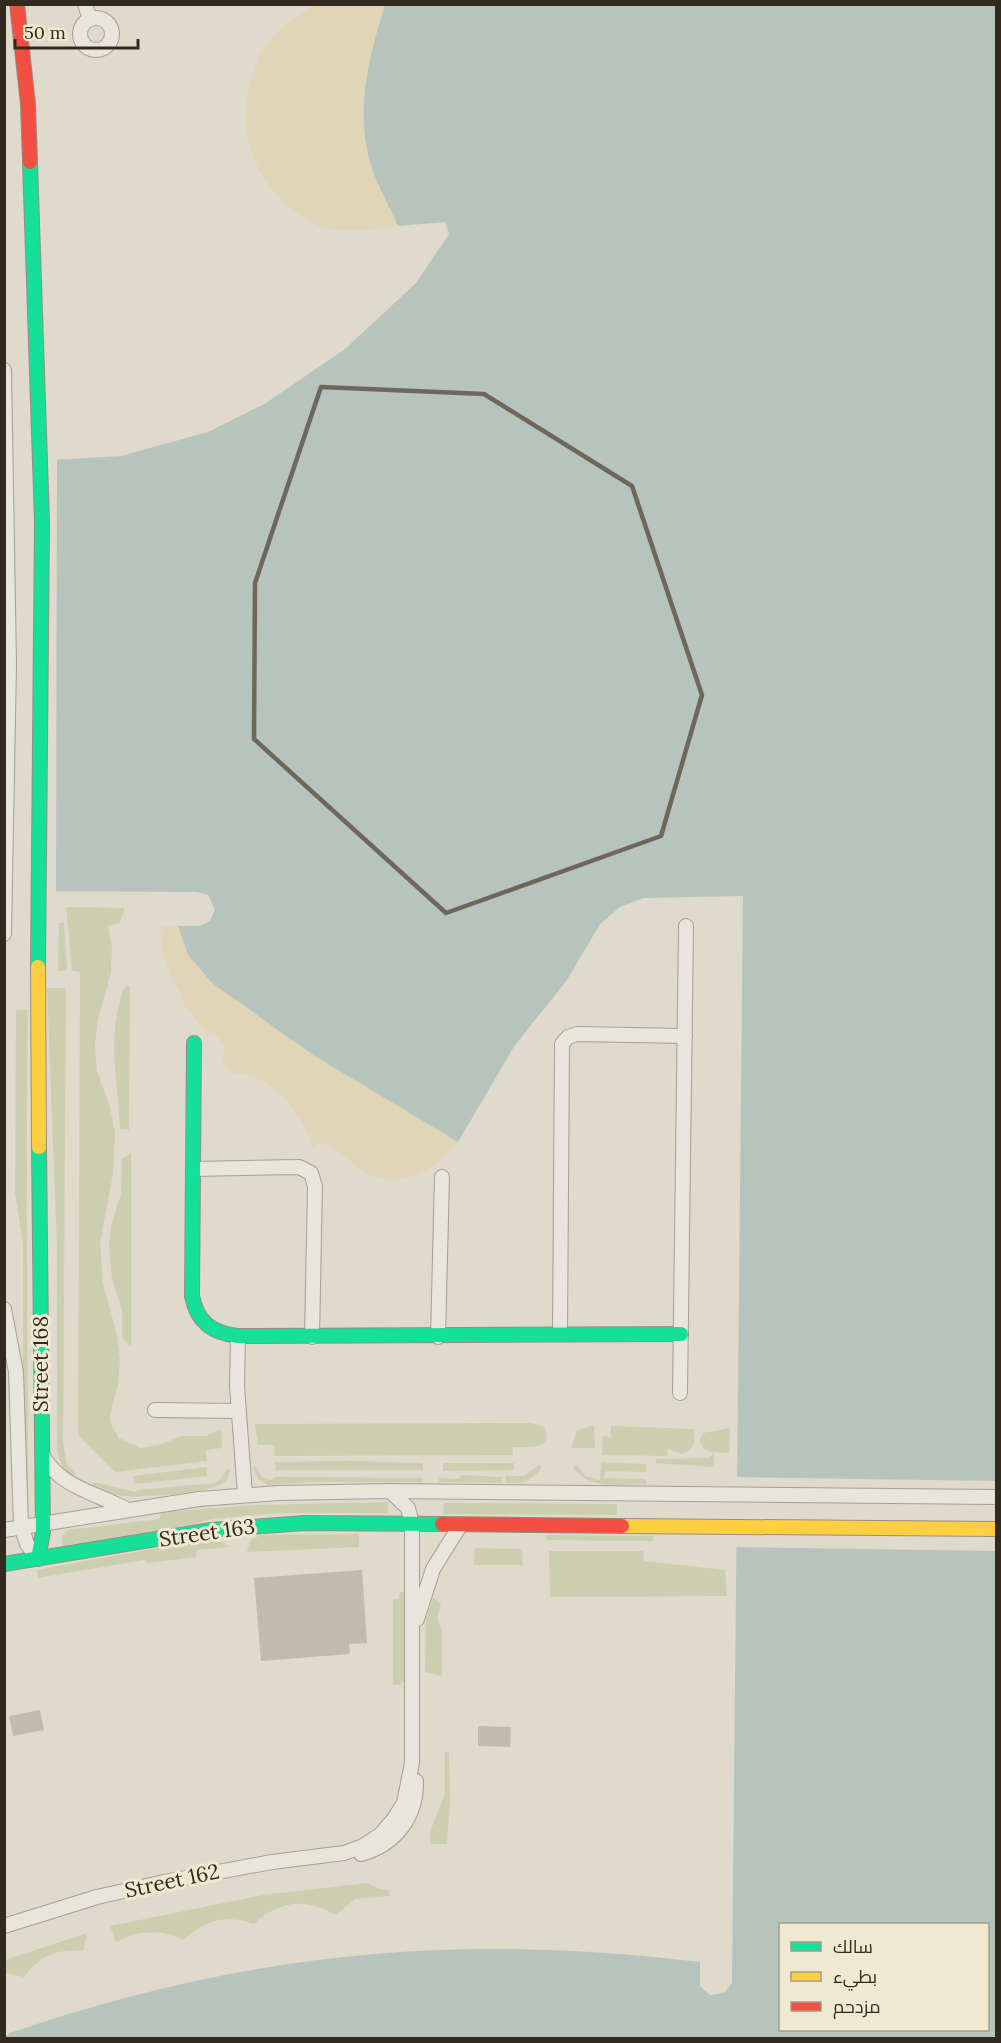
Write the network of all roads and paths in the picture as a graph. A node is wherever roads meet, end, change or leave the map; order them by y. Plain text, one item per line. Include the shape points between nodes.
1 (17, 4) edge
2 (86, 4) edge
3 (90, 19) dead end
4 (4, 370) edge
5 (6, 403) edge
6 (5, 911) edge
7 (686, 926) dead end
8 (4, 934) edge
9 (685, 1036) junction
10 (194, 1043) dead end
11 (193, 1169) junction
12 (442, 1177) dead end
13 (4, 1310) edge
14 (560, 1334) junction
15 (681, 1334) junction
16 (238, 1336) junction
17 (312, 1337) junction
18 (438, 1337) junction
19 (680, 1393) dead end
20 (155, 1410) dead end
21 (238, 1411) junction
22 (42, 1453) junction
23 (389, 1491) junction
24 (245, 1495) junction
25 (996, 1497) edge
26 (128, 1510) junction
27 (43, 1523) junction
28 (412, 1524) junction
29 (461, 1524) junction
30 (21, 1526) junction
31 (996, 1529) edge
32 (4, 1530) edge
33 (38, 1559) junction
34 (4, 1564) edge
35 (413, 1638) junction
36 (4, 1926) edge

1 - 22 street, Street 168 via 28,104 39,404
2 - 3 street
4 - 5 street
5 - 6 street via 9,664
6 - 8 street
7 - 9 street
9 - 14 street via 577,1034 562,1044
9 - 15 street
10 - 11 street
11 - 16 street via 193,1304 200,1320 212,1331
11 - 17 street via 298,1167 311,1173 315,1186
12 - 18 street
13 - 30 street, Street 168 via 16,1372
14 - 15 street
14 - 18 street
15 - 19 street
16 - 17 street
16 - 21 street
17 - 18 street
20 - 21 street
21 - 24 street
22 - 26 street via 52,1470 67,1482
22 - 27 street, Street 168
23 - 24 street, Street 163
23 - 25 street, Street 163
23 - 28 street, Street 162 via 408,1508
24 - 26 street, Street 163
26 - 27 street, Street 163
27 - 30 street, Street 163
27 - 33 street, Street 168
28 - 29 street, Street 163
28 - 33 street, Street 163 via 239,1526
28 - 35 street, Street 162
29 - 31 street, Street 163
29 - 35 street, Street 162 via 434,1569
30 - 32 street, Street 163
30 - 33 street, Street 168
33 - 34 street, Street 163
35 - 36 street, Street 162 via 412,1763 407,1793 393,1820 372,1841 344,1853 263,1863 97,1897

